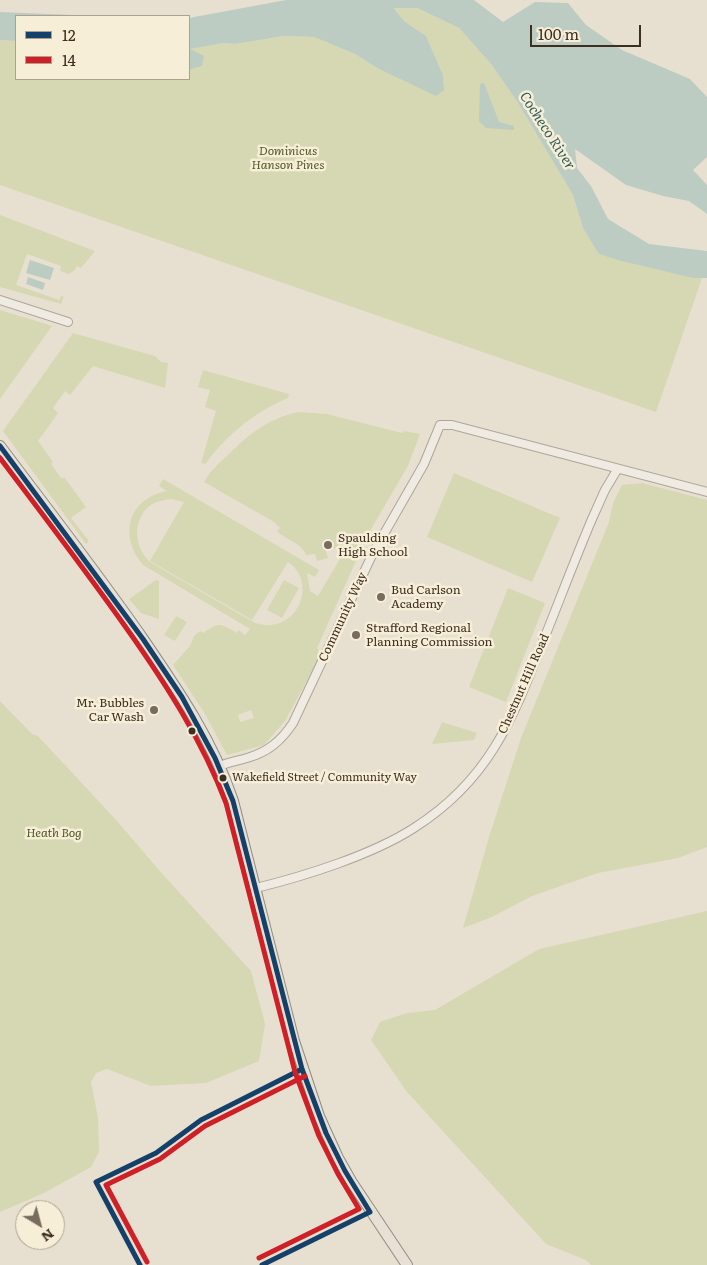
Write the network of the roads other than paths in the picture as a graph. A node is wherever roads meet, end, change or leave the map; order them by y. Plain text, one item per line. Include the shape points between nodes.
1 (0, 300) edge
2 (68, 322) dead end
3 (0, 446) edge
4 (617, 470) junction
5 (707, 492) edge
6 (220, 766) junction
7 (256, 888) junction
8 (407, 1265) edge

1 - 2 street
3 - 6 main road via 132,623 192,713
4 - 5 street
4 - 6 street, Community Way via 452,425 440,426 424,464 373,553 293,723 277,743 260,753
4 - 7 street, Chestnut Hill Road via 592,519 514,712 496,746 470,780 429,818 383,845
6 - 7 main road via 233,801
7 - 8 main road via 302,1069 319,1116 341,1164

